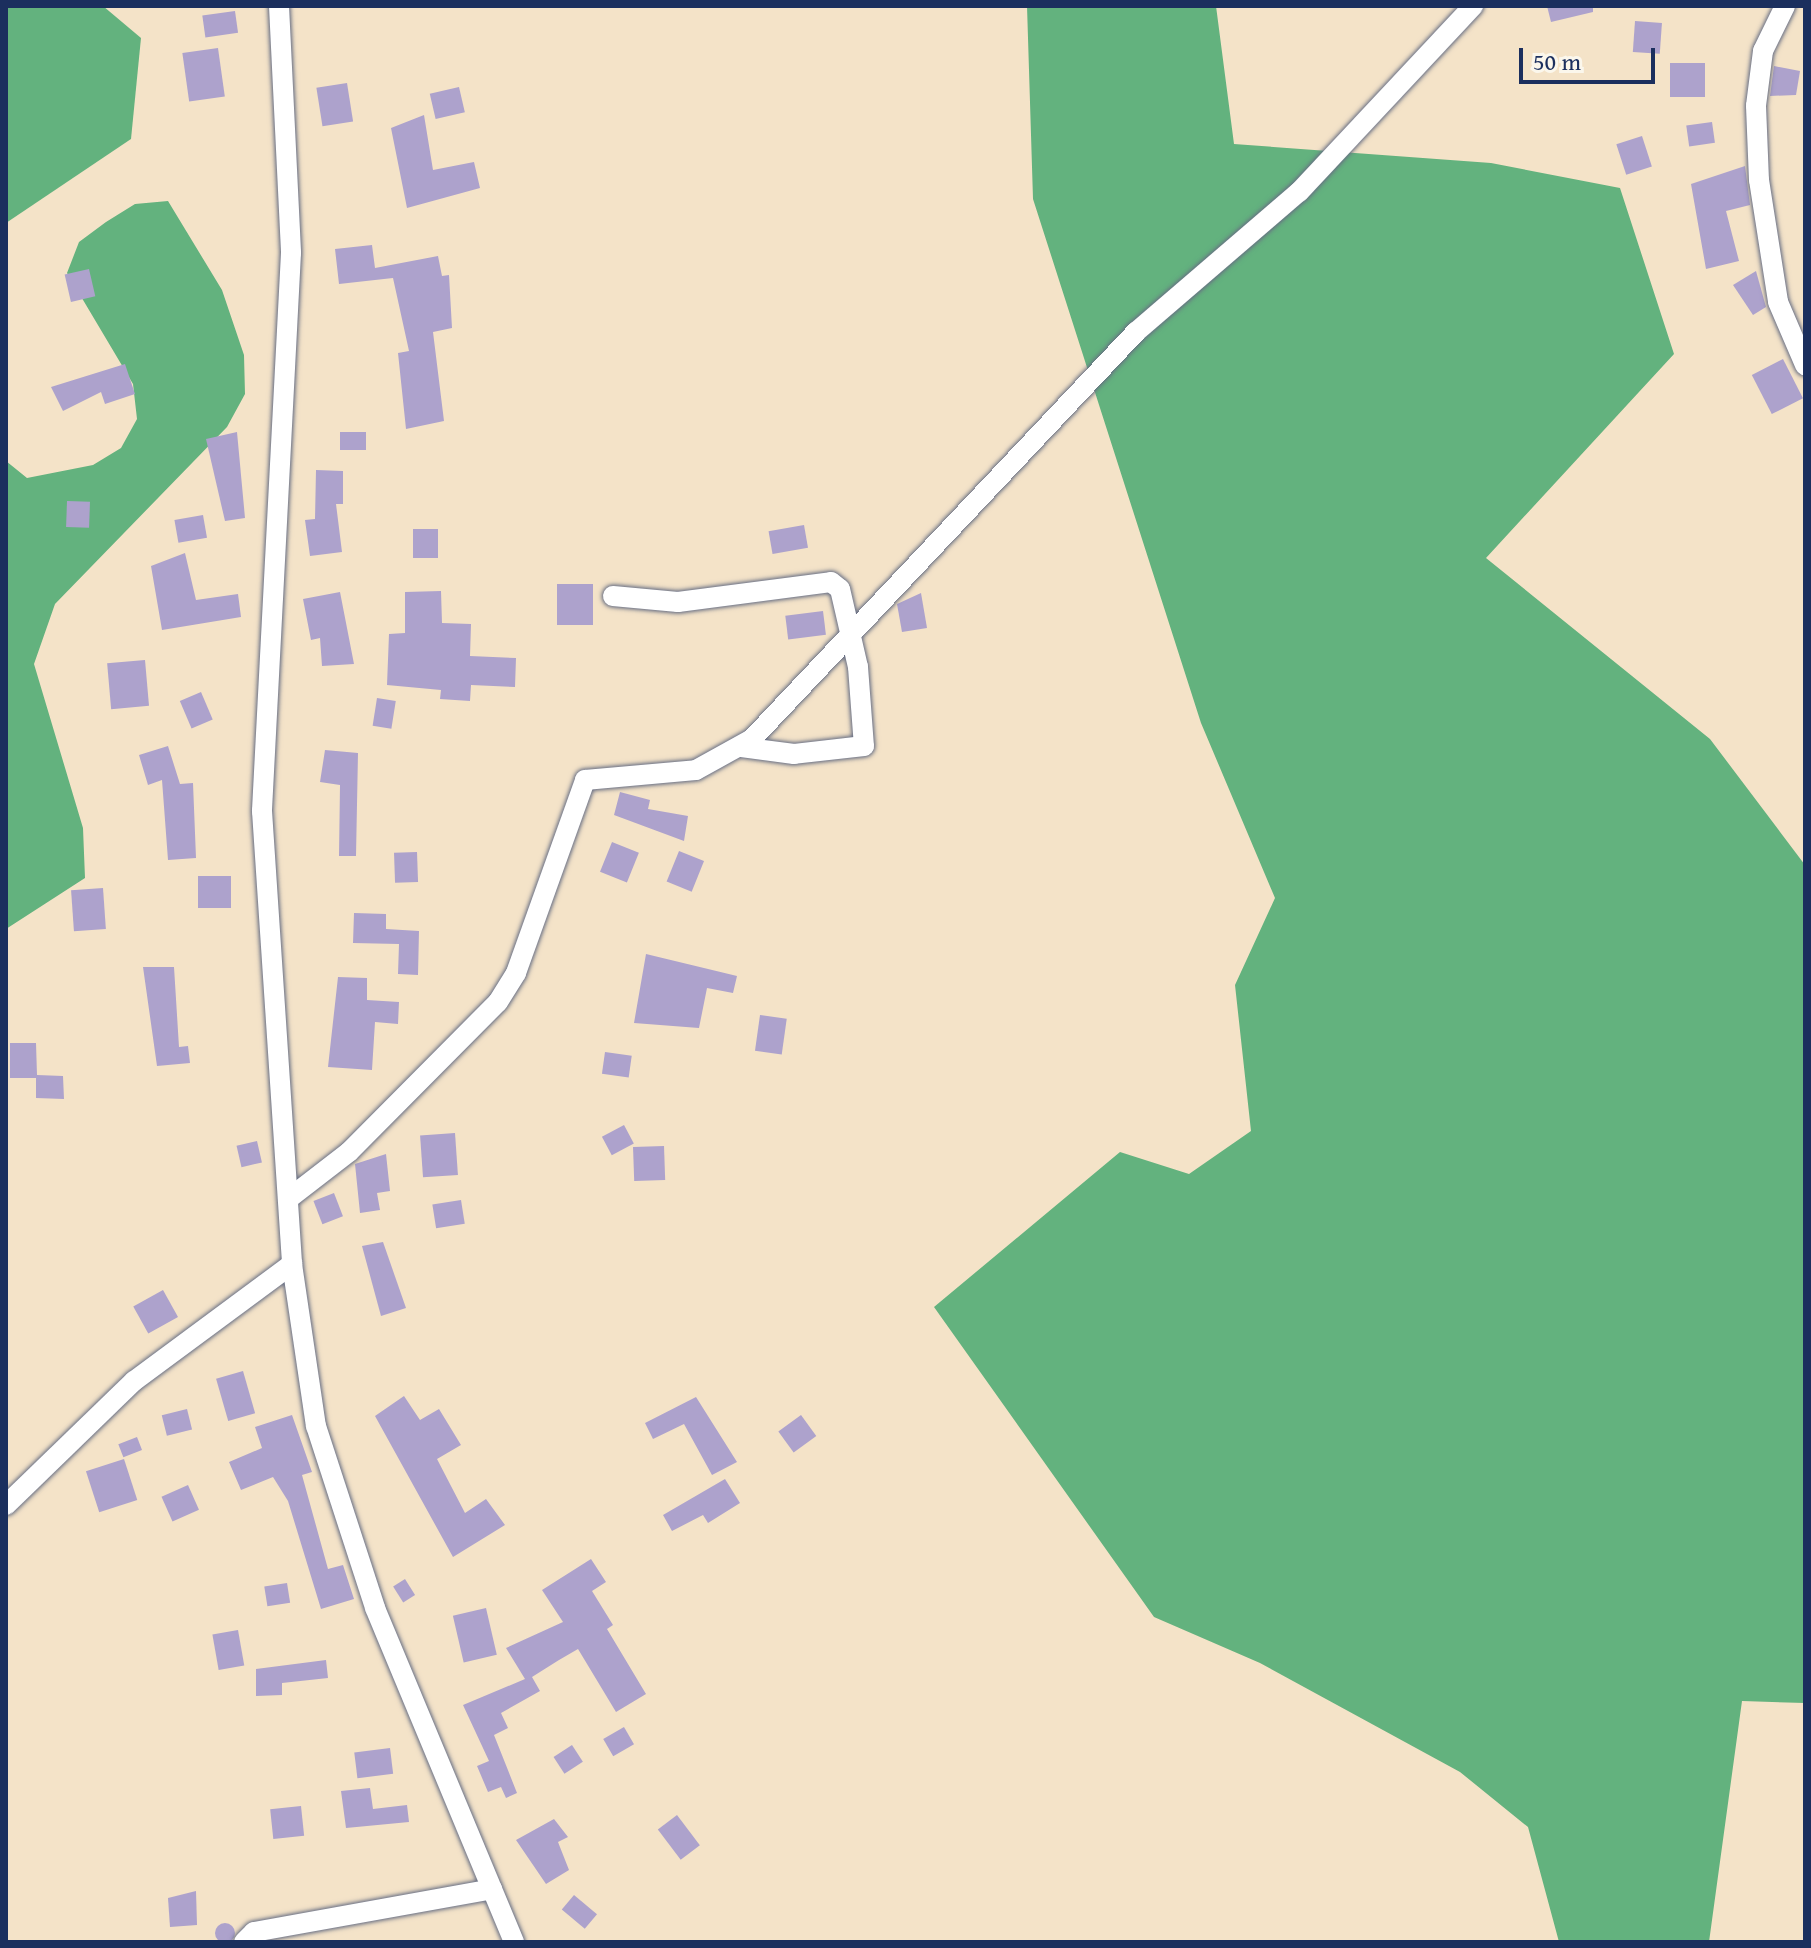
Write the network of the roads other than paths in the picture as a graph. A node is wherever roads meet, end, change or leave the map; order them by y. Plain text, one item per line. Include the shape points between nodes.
1 (279, 6) edge
2 (1473, 6) edge
3 (1785, 6) edge
4 (1805, 365) edge
5 (613, 596) dead end
6 (850, 638) junction
7 (741, 747) junction
8 (292, 1196) junction
9 (292, 1264) junction
10 (6, 1505) edge
11 (492, 1889) junction
12 (244, 1942) edge
13 (514, 1942) edge

1 - 8 street via 291,253 262,811
2 - 6 street via 1299,192 1136,332
3 - 4 street via 1763,51 1756,106 1759,180 1778,302
5 - 6 street via 736,600 831,582 845,599
6 - 7 street
6 - 7 street via 864,746 794,754
7 - 8 street via 696,770 585,780 516,973 498,1002 349,1152
8 - 9 street
9 - 10 street via 134,1381
9 - 11 street via 316,1426 375,1608
11 - 12 street via 254,1932
11 - 13 street

